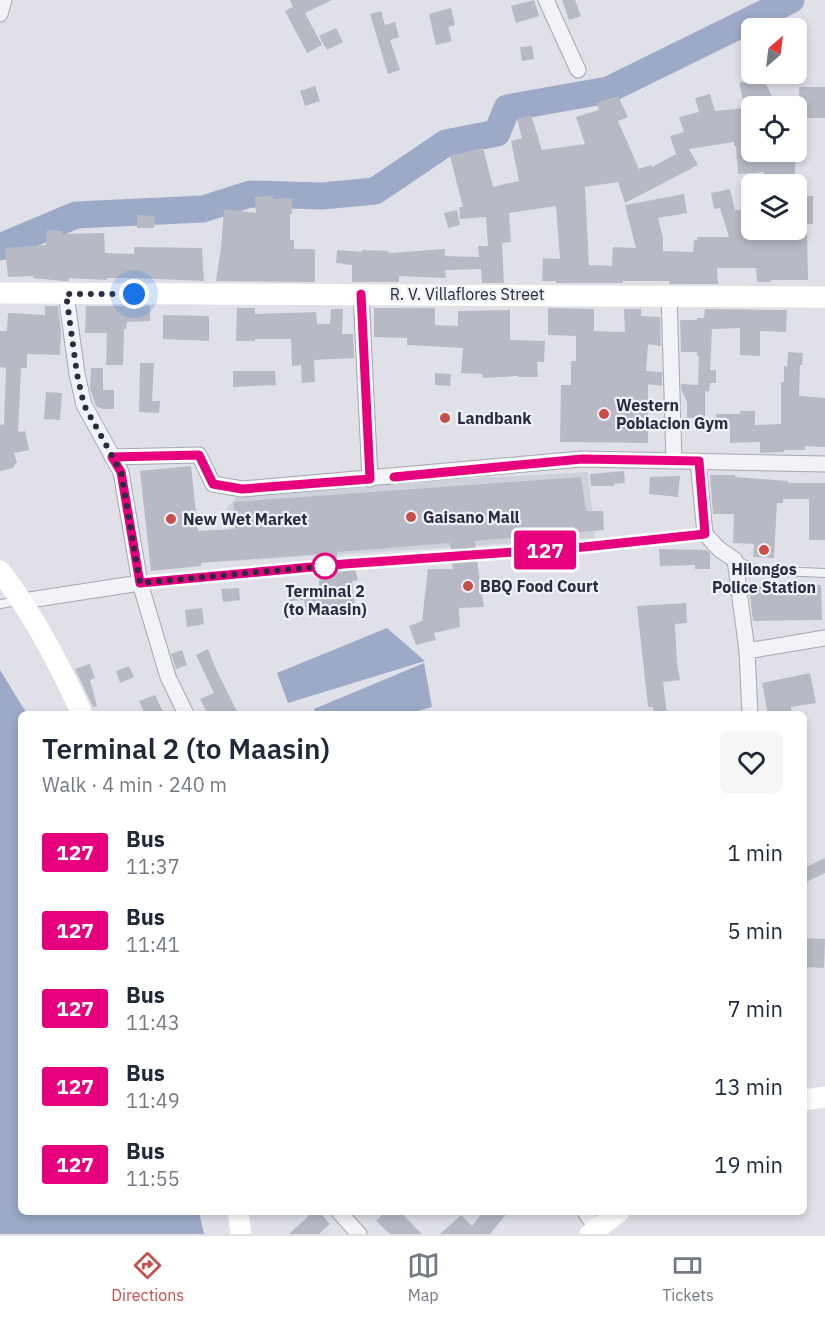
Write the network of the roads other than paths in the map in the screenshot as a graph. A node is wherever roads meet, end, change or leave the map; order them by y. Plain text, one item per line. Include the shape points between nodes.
1 (4, 0) edge
2 (546, 0) edge
3 (0, 14) edge
4 (579, 70) dead end
5 (0, 293) edge
6 (66, 294) junction
7 (361, 294) junction
8 (669, 295) junction
9 (825, 297) edge
10 (112, 457) junction
11 (674, 461) junction
12 (699, 461) junction
13 (825, 464) edge
14 (370, 479) junction
15 (705, 534) junction
16 (735, 561) junction
17 (0, 571) edge
18 (825, 573) edge
19 (140, 583) junction
20 (23, 601) junction
21 (0, 604) edge
22 (825, 638) edge
23 (747, 651) junction
24 (81, 711) edge
25 (185, 711) edge
26 (750, 711) edge
27 (825, 1097) edge
28 (807, 1100) edge
29 (238, 1215) edge
30 (342, 1215) edge
31 (613, 1215) edge
32 (591, 1225) edge
33 (241, 1234) edge
34 (359, 1234) edge

1 - 3 street
2 - 4 street
5 - 6 main road, R. V. Villaflores Street
6 - 7 main road, R. V. Villaflores Street
6 - 10 street via 84,405
7 - 8 main road, R. V. Villaflores Street
7 - 14 street
8 - 9 main road, R. V. Villaflores Street
8 - 11 street
10 - 14 street via 199,455 213,484 242,489
10 - 19 street via 121,472
11 - 12 street
11 - 14 street via 582,459
12 - 13 street
12 - 15 street
15 - 16 street
15 - 19 lane
16 - 18 lane via 758,570
16 - 23 street
17 - 20 main road
19 - 20 street
19 - 25 street via 168,677
20 - 21 lane
20 - 24 main road
22 - 23 street
23 - 26 street
27 - 28 main road
29 - 33 main road
30 - 34 street
31 - 32 main road

